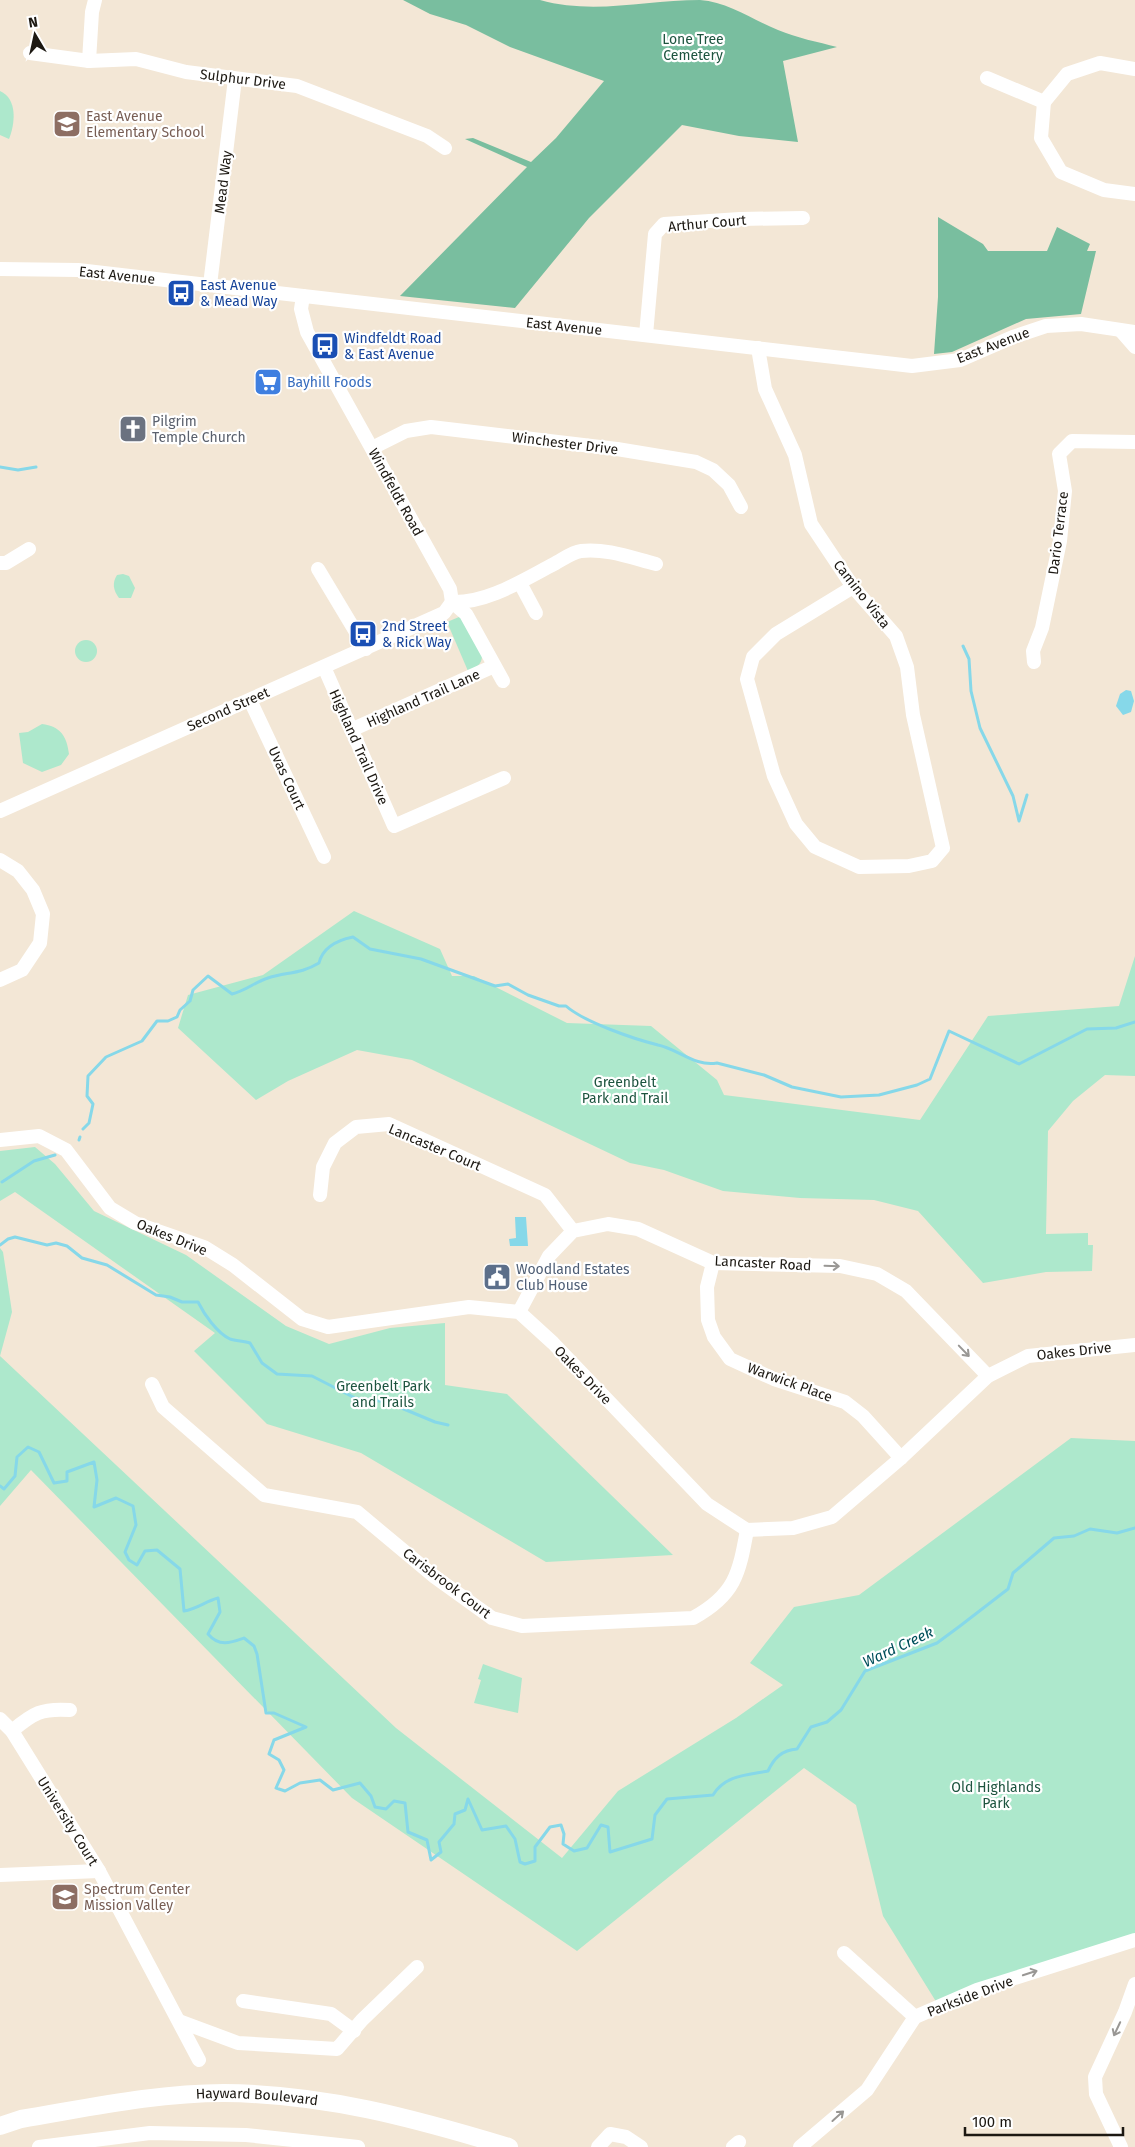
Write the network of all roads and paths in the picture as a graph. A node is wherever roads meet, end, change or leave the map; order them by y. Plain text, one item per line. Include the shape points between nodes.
1 (95, 0) edge
2 (30, 53) dead end
3 (89, 61) junction
4 (1135, 69) edge
5 (987, 78) dead end
6 (235, 80) junction
7 (1044, 102) junction
8 (445, 148) dead end
9 (1135, 194) edge
10 (803, 218) dead end
11 (0, 270) edge
12 (210, 284) junction
13 (303, 296) junction
14 (1128, 332) edge
15 (646, 335) junction
16 (1135, 347) edge
17 (758, 348) junction
18 (1135, 442) edge
19 (372, 448) junction
20 (740, 507) dead end
21 (28, 549) dead end
22 (0, 564) edge
23 (656, 564) dead end
24 (318, 569) dead end
25 (520, 583) junction
26 (853, 587) junction
27 (452, 602) junction
28 (536, 613) dead end
29 (366, 649) junction
30 (1034, 662) dead end
31 (494, 666) junction
32 (324, 667) junction
33 (503, 681) dead end
34 (250, 700) junction
35 (351, 730) junction
36 (504, 778) dead end
37 (0, 811) edge
38 (324, 857) dead end
39 (0, 860) edge
40 (0, 980) edge
41 (0, 1140) edge
42 (320, 1195) dead end
43 (572, 1231) junction
44 (713, 1263) junction
45 (519, 1312) junction
46 (1135, 1345) edge
47 (988, 1376) junction
48 (152, 1384) dead end
49 (901, 1458) junction
50 (746, 1530) junction
51 (70, 1710) dead end
52 (0, 1719) edge
53 (12, 1731) junction
54 (99, 1871) junction
55 (0, 1875) edge
56 (1135, 1940) edge
57 (844, 1953) dead end
58 (417, 1967) dead end
59 (1135, 1984) edge
60 (243, 2001) dead end
61 (915, 2017) junction
62 (179, 2021) junction
63 (354, 2031) junction
64 (199, 2060) dead end
65 (0, 2126) edge
66 (39, 2147) edge
67 (358, 2147) edge
68 (509, 2147) edge
69 (598, 2147) edge
70 (641, 2147) edge
71 (800, 2147) edge
72 (1121, 2147) edge

1 - 3 street
2 - 3 street, Sulphur Drive
3 - 6 street, Sulphur Drive via 136,59
4 - 7 street via 1100,63 1067,74
5 - 7 street
6 - 8 street, Sulphur Drive via 297,86 427,136
6 - 12 street, Mead Way
7 - 9 street via 1041,138 1061,172 1104,190
10 - 15 street, Arthur Court via 664,224 655,234
11 - 12 street, East Avenue via 78,270
12 - 13 street, East Avenue
13 - 15 street, East Avenue
13 - 19 street, Windfeldt Road via 302,312 307,332
14 - 16 street, East Avenue
14 - 17 street, East Avenue via 1081,324 1046,326 960,360 912,366
15 - 17 street, East Avenue
17 - 26 street, Camino Vista via 765,389 795,455 812,524
18 - 30 street, Dario Terrace via 1072,441 1059,454 1065,492 1060,541
19 - 20 street, Winchester Drive via 406,431 431,428 617,449 696,462 713,470 729,485
19 - 27 street, Windfeldt Road via 450,589
21 - 22 street
23 - 25 street via 599,550 579,551
24 - 29 street
25 - 27 street via 469,603
25 - 28 street
26 - 26 street, Camino Vista via 776,634 753,657 747,679 774,776 796,824 815,847 859,867 909,866 932,861 943,848 913,715 907,667 896,636
27 - 29 street, Second Street via 444,612
27 - 31 street, Windfeldt Road via 466,614
29 - 32 street, Second Street
31 - 33 street, Windfeldt Road
31 - 35 street, Highland Trail Lane
32 - 34 street, Second Street
32 - 35 street, Highland Trail Drive
34 - 37 street, Second Street
34 - 38 street, Uvas Court
35 - 36 street, Highland Trail Drive via 394,826
39 - 40 street via 18,871 33,890 43,914 40,943 22,970
41 - 45 street, Oakes Drive via 39,1136 66,1150 110,1208 135,1223 204,1247 233,1265 302,1320 328,1327 469,1307
42 - 43 street, Lancaster Court via 323,1167 335,1143 356,1127 389,1124 546,1195
43 - 44 street, Lancaster Road via 608,1224 638,1229
43 - 45 street via 549,1256
44 -> 47 street, Lancaster Road via 840,1266 877,1274 906,1291
44 - 49 street, Warwick Place via 707,1287 708,1320 714,1337 730,1359 774,1379 845,1402
45 - 50 street, Oakes Drive via 707,1504
46 - 47 street, Oakes Drive via 1028,1356
47 - 49 street, Oakes Drive
48 - 50 street, Carisbrook Court via 164,1408 264,1496 357,1512 492,1618 522,1626 693,1618 715,1606 730,1587 740,1564
49 - 50 street, Oakes Drive via 832,1517 793,1528
51 - 53 street via 55,1709 30,1715
52 - 53 street, University Court
53 - 54 street, University Court
54 - 55 street
54 - 62 street, University Court
61 -> 56 street, Parkside Drive via 977,1990
57 - 61 street
58 - 63 street
59 -> 72 street via 1095,2077 1096,2094
60 - 63 street via 331,2014
71 -> 61 street, Parkside Drive via 867,2090
62 - 63 street via 238,2043 337,2049
62 - 64 street, University Court
65 - 68 main road, Hayward Boulevard via 21,2119 160,2097 223,2093 303,2097 417,2119
66 - 67 street via 150,2133 246,2134
69 - 70 street via 610,2134 626,2137

